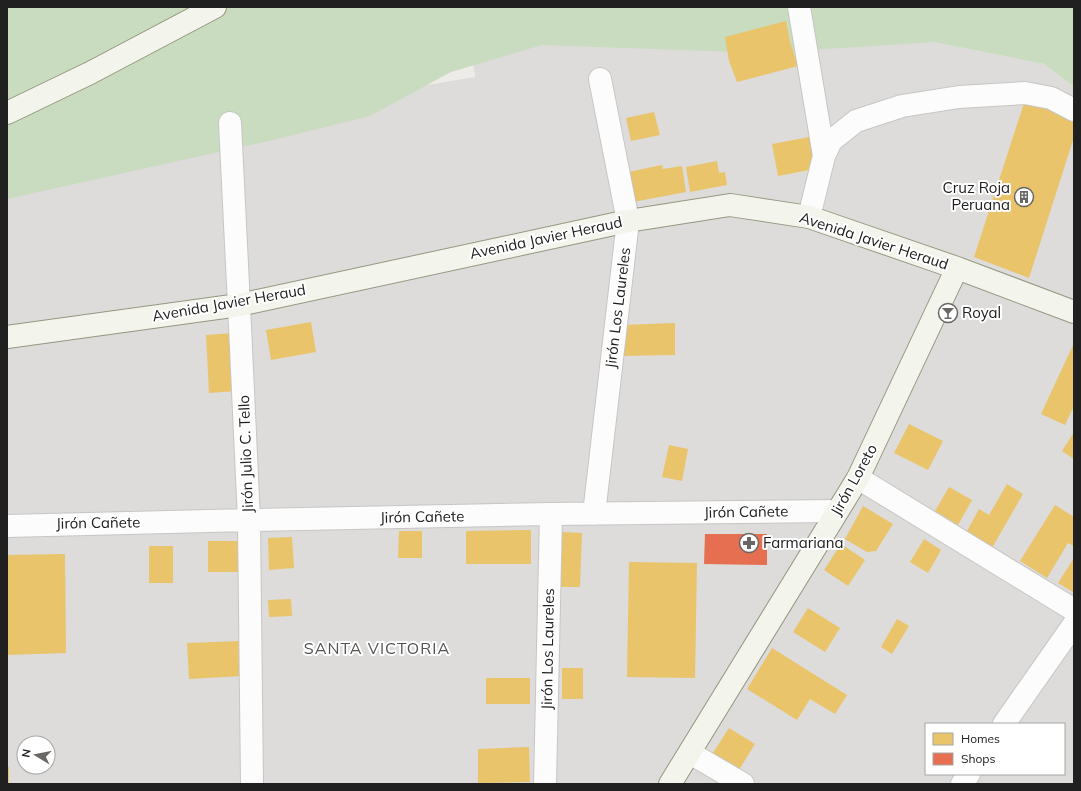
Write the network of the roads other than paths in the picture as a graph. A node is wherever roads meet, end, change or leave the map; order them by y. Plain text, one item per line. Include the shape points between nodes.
1 (215, 7) edge
2 (799, 7) edge
3 (600, 79) dead end
4 (1074, 110) edge
5 (7, 113) edge
6 (230, 123) dead end
7 (824, 156) junction
8 (809, 217) junction
9 (628, 221) junction
10 (957, 268) junction
11 (240, 304) junction
12 (1074, 312) edge
13 (7, 337) edge
14 (858, 478) junction
15 (837, 511) junction
16 (551, 514) junction
17 (594, 514) junction
18 (249, 520) junction
19 (7, 526) edge
20 (1074, 610) edge
21 (1074, 624) edge
22 (1005, 723) edge
23 (690, 753) junction
24 (967, 775) edge
25 (252, 784) edge
26 (545, 784) edge
27 (670, 784) edge
28 (743, 784) edge
29 (962, 784) edge

1 - 5 main road via 90,73
2 - 7 street
3 - 9 street, Jirón Los Laureles
4 - 7 street via 1051,98 1025,93 959,97 902,106 856,121 831,141
6 - 11 street, Jirón Julio C. Tello
7 - 8 street
8 - 9 main road, Avenida Javier Heraud via 730,205
8 - 10 main road, Avenida Javier Heraud
9 - 11 main road, Avenida Javier Heraud
9 - 17 street, Jirón Los Laureles
10 - 12 main road, Avenida Javier Heraud
10 - 14 main road, Jirón Loreto
11 - 13 main road, Avenida Javier Heraud
11 - 18 street, Jirón Julio C. Tello
14 - 15 main road, Jirón Loreto
14 - 20 street
15 - 17 street, Jirón Cañete
15 - 23 main road, Jirón Loreto
16 - 17 street, Jirón Cañete
16 - 18 street, Jirón Cañete
16 - 26 street, Jirón Los Laureles
18 - 19 street, Jirón Cañete
18 - 25 street, Jirón Julio C. Tello
21 - 22 street
23 - 27 main road, Jirón Loreto
23 - 28 street
24 - 29 street

